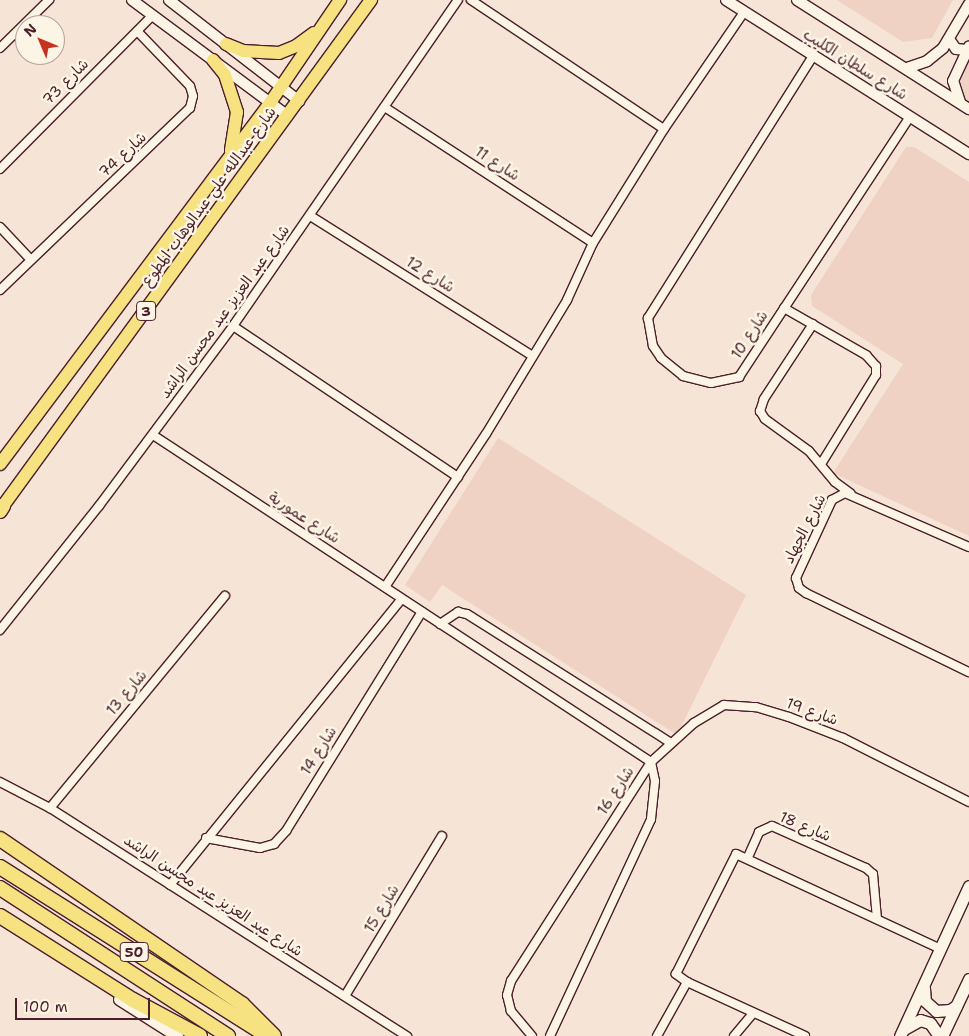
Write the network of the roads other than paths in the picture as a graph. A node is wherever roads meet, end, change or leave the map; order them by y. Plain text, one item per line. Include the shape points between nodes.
1 (49, 0) edge
2 (132, 0) edge
3 (169, 0) edge
4 (340, 0) edge
5 (458, 0) edge
6 (471, 0) edge
7 (726, 0) edge
8 (797, 0) edge
9 (370, 3) edge
10 (969, 4) edge
11 (744, 12) junction
12 (153, 15) junction
13 (325, 22) junction
14 (137, 31) junction
15 (949, 39) junction
16 (226, 44) junction
17 (0, 48) edge
18 (968, 48) edge
19 (813, 56) junction
20 (213, 60) junction
21 (908, 68) junction
22 (281, 87) junction
23 (299, 101) junction
24 (960, 102) junction
25 (270, 103) junction
26 (386, 108) junction
27 (969, 109) edge
28 (288, 116) junction
29 (910, 117) junction
30 (664, 129) junction
31 (969, 154) edge
32 (222, 166) junction
33 (0, 169) edge
34 (312, 217) junction
35 (0, 227) edge
36 (594, 243) junction
37 (32, 260) junction
38 (0, 290) edge
39 (784, 308) junction
40 (813, 324) junction
41 (233, 326) junction
42 (533, 356) junction
43 (153, 435) junction
44 (0, 464) edge
45 (822, 464) junction
46 (458, 477) junction
47 (850, 493) junction
48 (1, 509) edge
49 (969, 548) edge
50 (385, 588) junction
51 (225, 596) dead end
52 (402, 599) junction
53 (422, 612) junction
54 (440, 624) junction
55 (0, 630) edge
56 (969, 672) edge
57 (671, 743) junction
58 (651, 762) junction
59 (1, 782) edge
60 (969, 802) edge
61 (50, 808) junction
62 (442, 836) dead end
63 (206, 838) junction
64 (3, 840) edge
65 (748, 857) junction
66 (0, 867) edge
67 (170, 884) junction
68 (969, 886) edge
69 (0, 888) edge
70 (0, 916) edge
71 (878, 919) junction
72 (42, 944) junction
73 (941, 948) junction
74 (969, 979) edge
75 (687, 982) junction
76 (924, 986) junction
77 (345, 996) junction
78 (956, 1006) junction
79 (752, 1013) junction
80 (902, 1033) edge
81 (662, 1034) edge
82 (177, 1036) edge
83 (200, 1036) edge
84 (228, 1036) edge
85 (267, 1036) edge
86 (274, 1036) edge
87 (407, 1036) edge
88 (532, 1036) edge
89 (550, 1036) edge
90 (734, 1036) edge
91 (805, 1036) edge
92 (941, 1036) edge

1 - 17 street
2 - 12 street
3 - 16 street
4 - 13 main road, شارع عبدالله علي عبدالوهاب المطوع / 3
5 - 26 street, شارع عبد العزيز عبد محسن الراشد
6 - 30 street
7 - 11 street, شارع سلطان الكليب
8 - 21 street, شارع سلطان الكليب
9 - 23 main road, شارع عبدالله علي عبدالوهاب المطوع / 3
10 - 15 street
11 - 19 street, شارع سلطان الكليب
11 - 30 street
12 - 14 street, شارع 73
12 - 20 street
13 - 16 main road via 296,46 279,52 261,54
13 - 22 main road, شارع عبدالله علي عبدالوهاب المطوع / 3
14 - 33 street, شارع 73
14 - 37 street, شارع 74 via 190,86 193,96 190,108
15 - 18 street via 956,49
15 - 21 street via 927,61
16 - 22 street
18 - 24 street via 952,81
19 - 29 street, شارع سلطان الكليب
19 - 39 street, شارع 10 via 648,318 649,332 661,358 683,376 696,381 725,381 739,377
20 - 25 street
20 - 32 main road via 229,84 237,112 236,131
21 - 24 street, شارع سلطان الكليب
22 - 23 street
22 - 25 main road, شارع عبدالله علي عبدالوهاب المطوع / 3
23 - 28 main road, شارع عبدالله علي عبدالوهاب المطوع / 3
24 - 27 street, شارع سلطان الكليب
25 - 28 street
25 - 32 main road, شارع عبدالله علي عبدالوهاب المطوع / 3
26 - 34 street, شارع عبد العزيز عبد محسن الراشد
26 - 36 street, شارع 11
28 - 48 main road, شارع عبدالله علي عبدالوهاب المطوع / 3
29 - 31 street, شارع سلطان الكليب
29 - 39 street, شارع 10
30 - 36 street
32 - 44 main road, شارع عبدالله علي عبدالوهاب المطوع / 3
34 - 41 street, شارع عبد العزيز عبد محسن الراشد
34 - 42 street, شارع 12
35 - 37 street
36 - 42 street via 567,300
37 - 38 street, شارع 74
39 - 40 street
40 - 45 street via 761,404 760,411 765,419
40 - 45 street via 866,355 877,370
41 - 43 street, شارع عبد العزيز عبد محسن الراشد
41 - 46 street
42 - 46 street
43 - 50 street, شارع عمورية
43 - 55 street, شارع عبد العزيز عبد محسن الراشد
45 - 47 street via 835,482
46 - 50 street
47 - 49 street, شارع الجهاد
47 - 56 street, شارع الجهاد via 839,494 832,500 798,569 799,588
50 - 52 street, شارع عمورية
51 - 61 street, شارع 13
52 - 53 street, شارع عمورية
52 - 63 street, شارع 14
53 - 54 street, شارع عمورية
53 - 63 street, شارع 14 via 286,831 274,844 260,848
54 - 57 street via 458,612 467,614
54 - 58 street, شارع عمورية
57 - 58 street, شارع 19
57 - 60 street, شارع 19 via 694,723 724,705 756,707 843,738
58 - 88 street, شارع 16 via 512,981 507,995 511,1011
58 - 89 street, شارع 16 via 655,781 651,819
59 - 61 street, شارع عبد العزيز عبد محسن الراشد
61 - 67 street, شارع عبد العزيز عبد محسن الراشد
62 - 77 street, شارع 15
63 - 67 street, شارع 14
64 - 86 highway via 242,1004
65 - 71 street
65 - 71 street, شارع 18 via 759,832 772,826 866,868 873,874
65 - 75 street via 738,854 733,858 678,967 676,974
66 - 85 highway, 50
67 - 77 street, شارع عبد العزيز عبد محسن الراشد
68 - 73 main road
69 - 84 highway, 50
70 - 72 highway
71 - 73 street
72 - 82 main road via 84,976
72 - 83 highway via 133,1000
73 - 76 main road
74 - 78 main road
75 - 79 street
75 - 81 street
76 - 78 main road via 925,1001 929,1007 943,1012
76 - 80 main road
77 - 87 street, شارع عبد العزيز عبد محسن الراشد
78 - 92 main road
79 - 90 street
79 - 91 street
80 - 92 main road via 920,1020 930,1023

